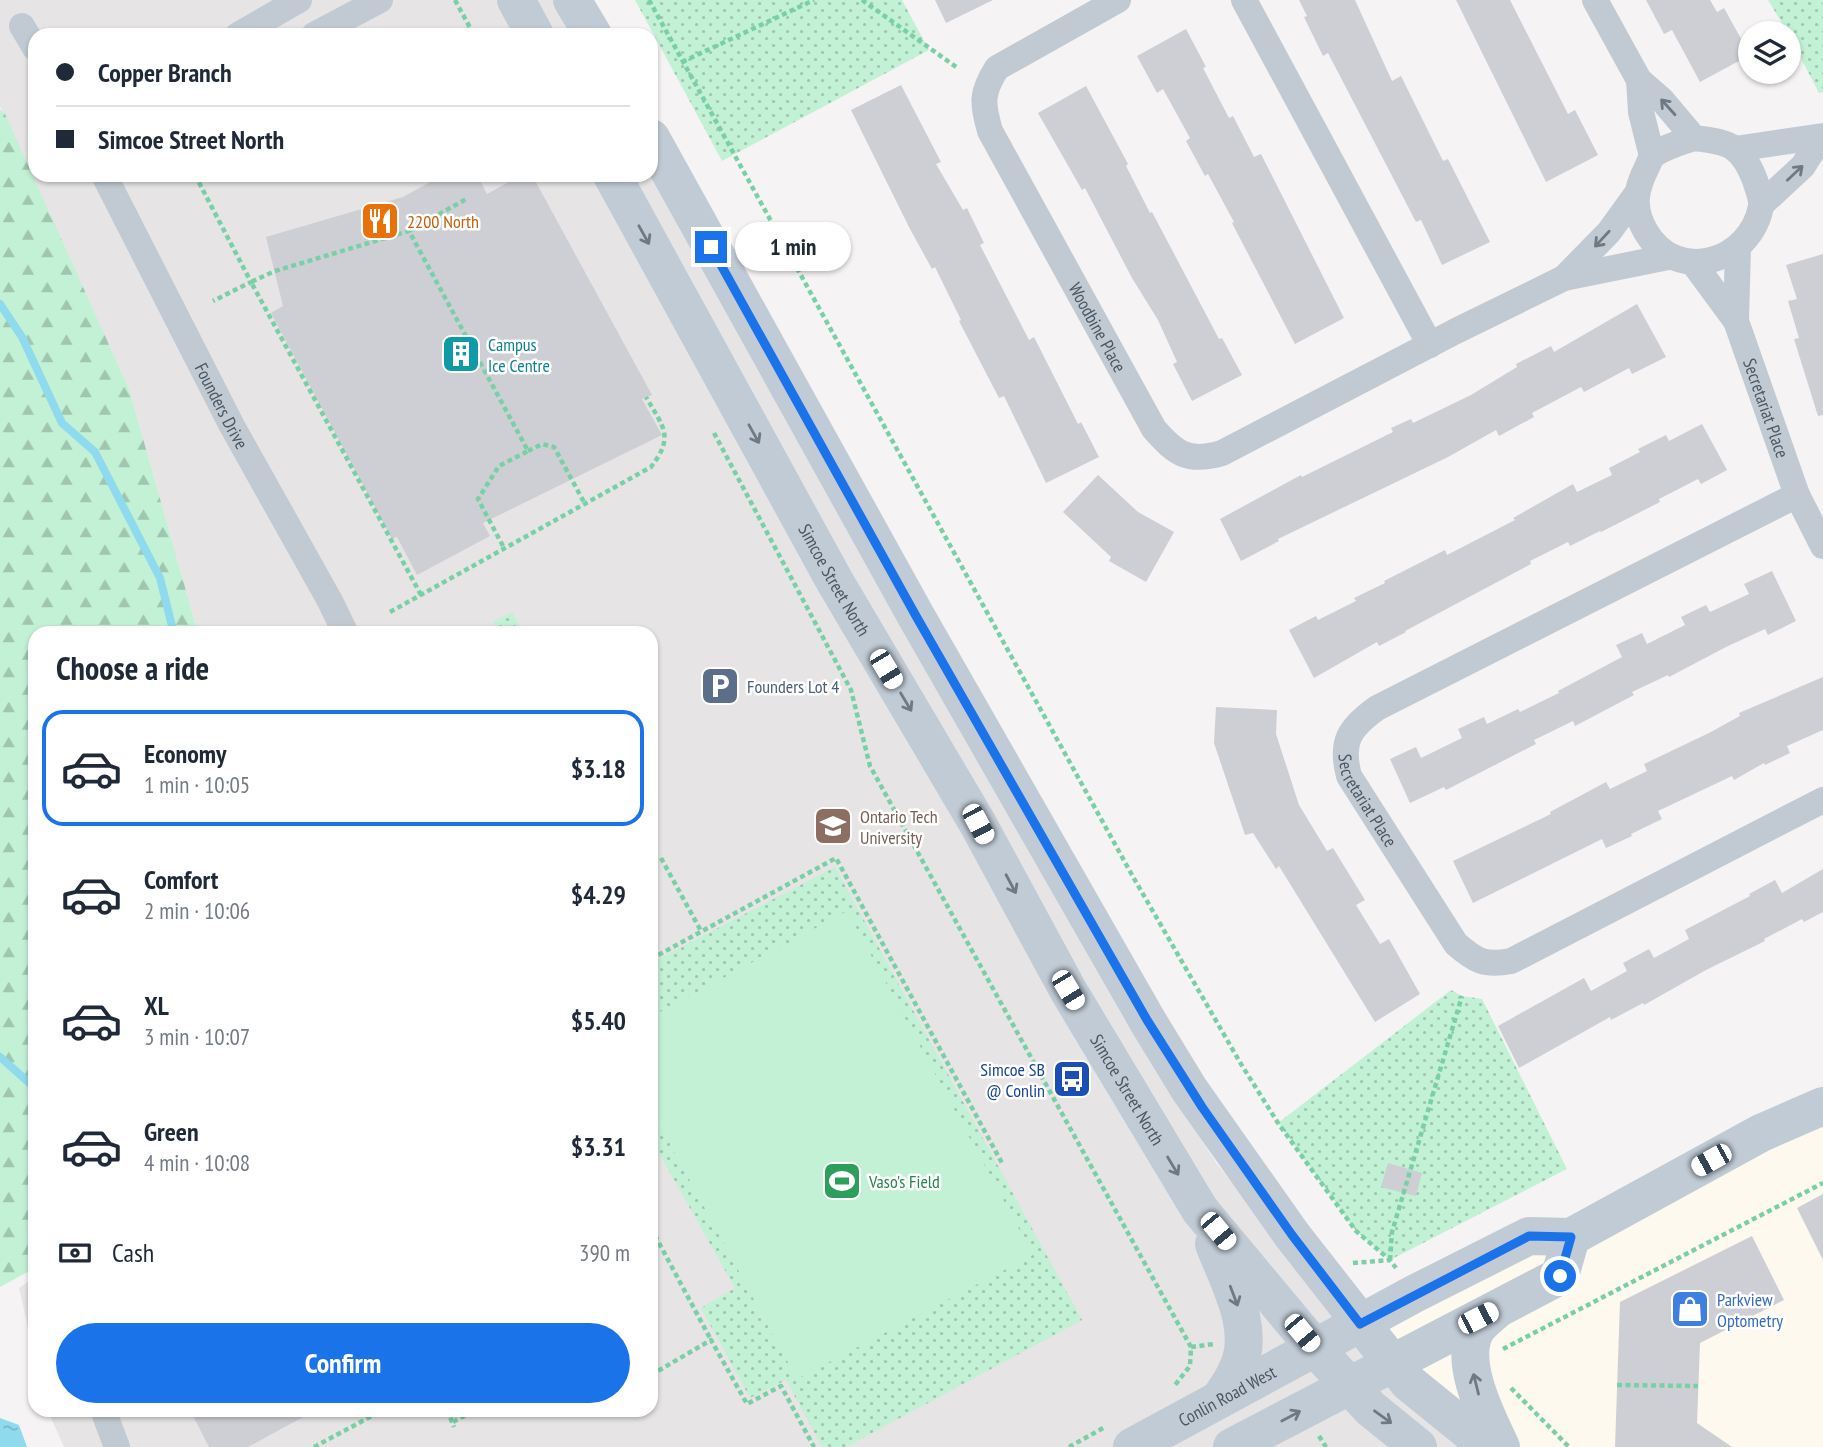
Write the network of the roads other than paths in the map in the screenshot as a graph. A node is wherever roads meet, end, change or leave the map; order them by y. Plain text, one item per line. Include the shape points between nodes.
1 (299, 0) edge
2 (380, 0) edge
3 (516, 0) edge
4 (572, 0) edge
5 (1118, 0) edge
6 (1244, 0) edge
7 (1595, 0) edge
8 (250, 28) edge
9 (327, 28) edge
10 (531, 28) edge
11 (589, 28) edge
12 (1639, 80) junction
13 (1822, 136) edge
14 (1694, 138) junction
15 (1735, 149) junction
16 (658, 151) edge
17 (1652, 156) junction
18 (108, 182) edge
19 (616, 182) edge
20 (1635, 195) junction
21 (1762, 204) junction
22 (1738, 247) junction
23 (1668, 257) junction
24 (1694, 264) junction
25 (1564, 278) junction
26 (1736, 321) junction
27 (1430, 345) junction
28 (1797, 495) junction
29 (1823, 546) edge
30 (342, 626) edge
31 (1823, 800) edge
32 (1823, 1106) edge
33 (1200, 1210) junction
34 (1571, 1237) junction
35 (1499, 1307) junction
36 (1360, 1324) junction
37 (1315, 1348) junction
38 (1392, 1364) junction
39 (1350, 1385) junction
40 (1220, 1399) junction
41 (106, 1417) edge
42 (1123, 1435) edge
43 (117, 1447) edge
44 (1232, 1447) edge
45 (1418, 1447) edge
46 (1488, 1447) edge
47 (1501, 1447) edge

1 - 8 street
2 - 9 street
3 - 10 main road
4 - 11 main road
5 - 27 street, Woodbine Place via 997,68 986,85 983,106 990,131 1154,429 1169,446 1203,459 1222,453
6 - 27 street
7 - 12 street
14 -> 12 street
12 - 17 street
13 - 15 street
21 -> 13 street via 1803,166
14 - 15 street
14 - 17 street
15 - 21 street via 1751,169
16 - 36 main road via 1147,1020 1189,1089
17 - 20 street
18 - 30 street, Founders Drive via 232,426
19 -> 33 main road, Simcoe Street North via 834,580 978,824 1068,990
20 - 23 street via 1641,223
20 -> 25 street, Woodbine Place via 1609,232
21 - 22 street
22 - 24 street
22 - 26 street, Secretariat Place
23 - 24 street
23 - 25 street, Woodbine Place
24 - 26 street, Secretariat Place
25 - 27 street, Woodbine Place
26 - 28 street, Secretariat Place
28 - 29 street, Secretariat Place
28 - 31 street, Secretariat Place via 1377,708 1360,720 1347,738 1344,756 1349,776 1456,944 1473,959 1493,964 1511,961
32 - 34 main road via 1761,1133
33 - 37 main road, Simcoe Street North
33 -> 40 main road via 1239,1309 1244,1340 1239,1368
34 - 35 main road via 1560,1276
34 - 36 main road, Conlin Road West via 1529,1236
35 - 38 main road
47 -> 35 main road via 1485,1415 1470,1351 1476,1329
36 - 37 main road, Conlin Road West
36 - 38 main road
37 - 39 main road, Simcoe Street North
37 - 40 main road, Conlin Road West
38 - 39 main road
38 - 46 main road
44 -> 39 main road
39 -> 45 main road, Simcoe Street North via 1370,1408
40 - 42 main road, Conlin Road West
41 - 43 street

